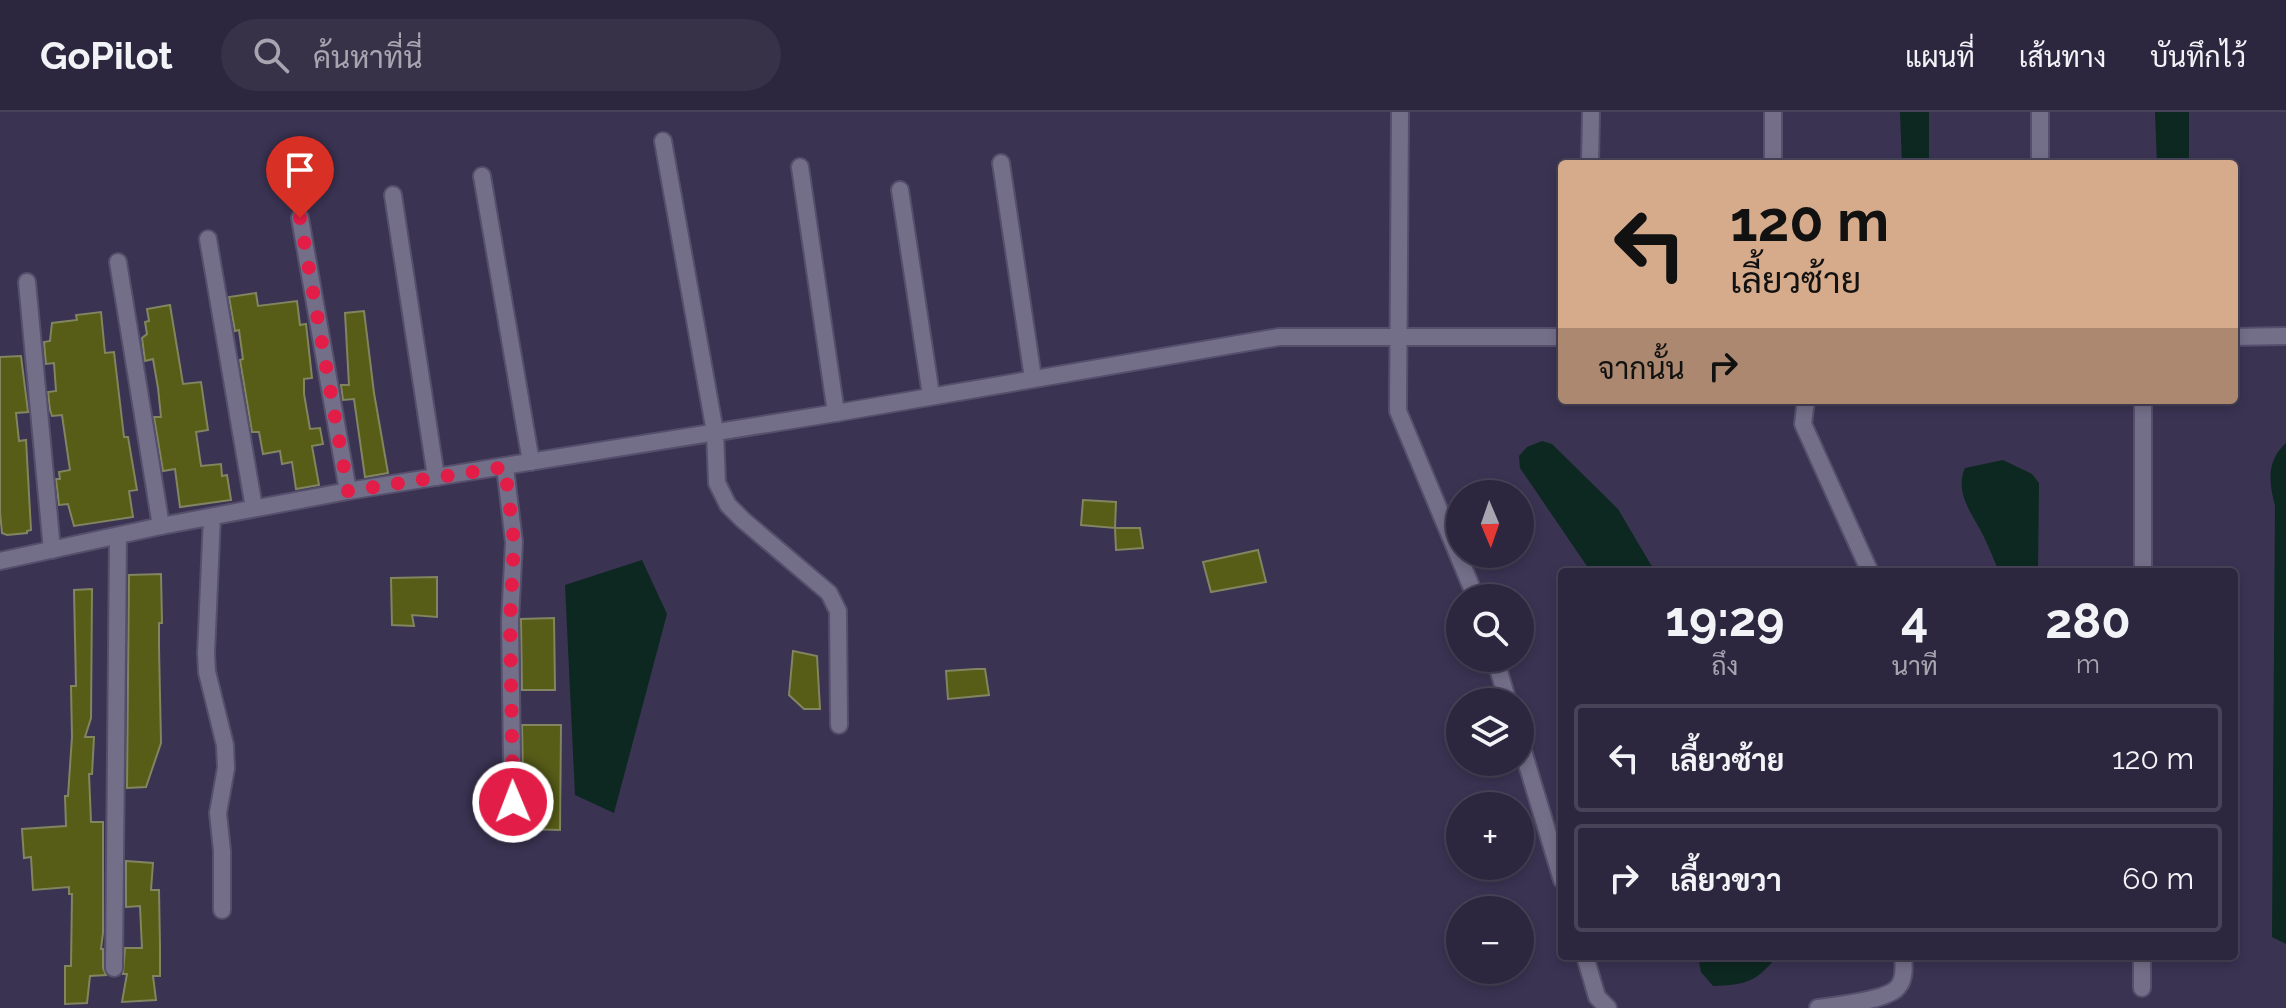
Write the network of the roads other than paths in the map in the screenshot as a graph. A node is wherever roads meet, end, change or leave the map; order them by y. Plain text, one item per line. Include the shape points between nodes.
1 (1400, 112) edge
2 (1591, 112) edge
3 (1773, 112) edge
4 (2040, 112) edge
5 (663, 141) dead end
6 (1590, 160) edge
7 (1773, 160) edge
8 (2040, 160) edge
9 (1001, 163) dead end
10 (800, 167) dead end
11 (482, 176) dead end
12 (900, 190) dead end
13 (393, 195) dead end
14 (300, 218) dead end
15 (208, 239) dead end
16 (118, 262) dead end
17 (27, 282) dead end
18 (2286, 336) edge
19 (1398, 337) junction
20 (1558, 337) edge
21 (2238, 337) edge
22 (1033, 378) junction
23 (931, 395) junction
24 (1806, 404) edge
25 (2143, 404) edge
26 (836, 413) junction
27 (715, 432) junction
28 (531, 462) junction
29 (505, 467) junction
30 (436, 477) junction
31 (348, 491) junction
32 (254, 508) junction
33 (212, 517) junction
34 (161, 526) junction
35 (118, 537) junction
36 (52, 550) junction
37 (0, 561) edge
38 (1868, 568) edge
39 (2143, 568) edge
40 (1470, 584) edge
41 (839, 725) dead end
42 (1531, 776) edge
43 (513, 832) dead end
44 (1558, 867) edge
45 (222, 910) dead end
46 (1586, 960) edge
47 (1903, 960) edge
48 (2142, 960) edge
49 (114, 968) dead end
50 (2142, 988) dead end
51 (1608, 1008) edge
52 (1818, 1008) edge

1 - 19 street
2 - 6 street
3 - 7 street
4 - 8 street
5 - 27 street
9 - 22 street
10 - 26 street
11 - 28 street
12 - 23 street
13 - 30 street
14 - 31 street
15 - 32 street
16 - 34 street
17 - 36 street
18 - 21 street
19 - 20 street
19 - 22 street via 1279,337
19 - 40 street via 1398,411
22 - 23 street
23 - 26 street
24 - 38 street via 1803,424
25 - 39 street
26 - 27 street
27 - 28 street
27 - 41 street via 717,483 728,505 829,593 838,611
28 - 29 street
29 - 30 street
29 - 43 street via 514,542
30 - 31 street
31 - 32 street
32 - 33 street
33 - 34 street
33 - 45 street via 206,653 225,745 218,813
34 - 35 street
35 - 36 street
35 - 49 street
36 - 37 street
42 - 44 street
46 - 51 street via 1597,997
47 - 52 street via 1903,978 1888,995
48 - 50 street

